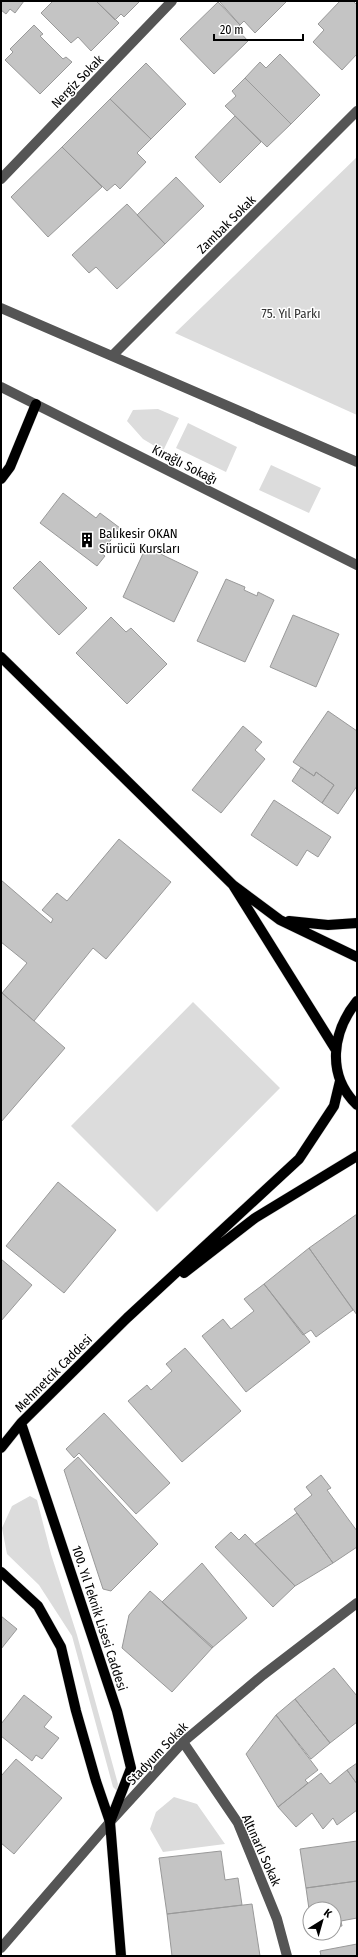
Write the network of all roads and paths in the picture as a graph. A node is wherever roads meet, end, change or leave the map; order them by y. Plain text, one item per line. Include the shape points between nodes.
1 (172, 1) edge
2 (357, 111) edge
3 (1, 179) edge
4 (1, 308) edge
5 (112, 356) junction
6 (1, 387) edge
7 (36, 404) junction
8 (357, 462) edge
9 (1, 479) edge
10 (357, 564) edge
11 (1, 657) edge
12 (233, 885) junction
13 (280, 920) junction
14 (357, 923) edge
15 (357, 957) edge
16 (357, 1001) edge
17 (336, 1050) junction
18 (340, 1081) junction
19 (357, 1105) edge
20 (357, 1156) edge
21 (127, 1318) junction
22 (21, 1423) junction
23 (1, 1448) edge
24 (1, 1572) edge
25 (357, 1603) edge
26 (183, 1742) junction
27 (110, 1822) junction
28 (1, 1948) edge
29 (121, 1956) edge
30 (287, 1956) edge

1 - 3 street, Nergiz Sokak
2 - 5 street, Zambak Sokak
4 - 5 street
5 - 8 street
6 - 7 street, Kırağlı Sokağı
7 - 9 main road via 10,467
7 - 10 street, Kırağlı Sokağı
11 - 12 main road
12 - 13 main road
12 - 17 main road
13 - 14 main road via 328,926
13 - 15 main road
16 - 17 main road via 346,1015
17 - 18 main road
18 - 19 main road
18 - 21 main road via 334,1106 299,1159
20 - 21 main road via 255,1218
21 - 22 main road, Mehmetcik Caddesi
22 - 23 main road, Mehmetcik Caddesi
22 - 27 main road, 100. Yıl Teknik Lisesi Caddesi via 117,1711 130,1768
24 - 27 main road, 100. Yıl Teknik Lisesi Caddesi via 38,1606 61,1647 76,1711
25 - 26 street, Stadyum Sokak via 263,1675
26 - 27 street, Stadyum Sokak
26 - 30 street, Altınarlı Sokak via 238,1823 277,1919
27 - 28 street, Stadyum Sokak
27 - 29 main road, 100. Yıl Teknik Lisesi Caddesi

